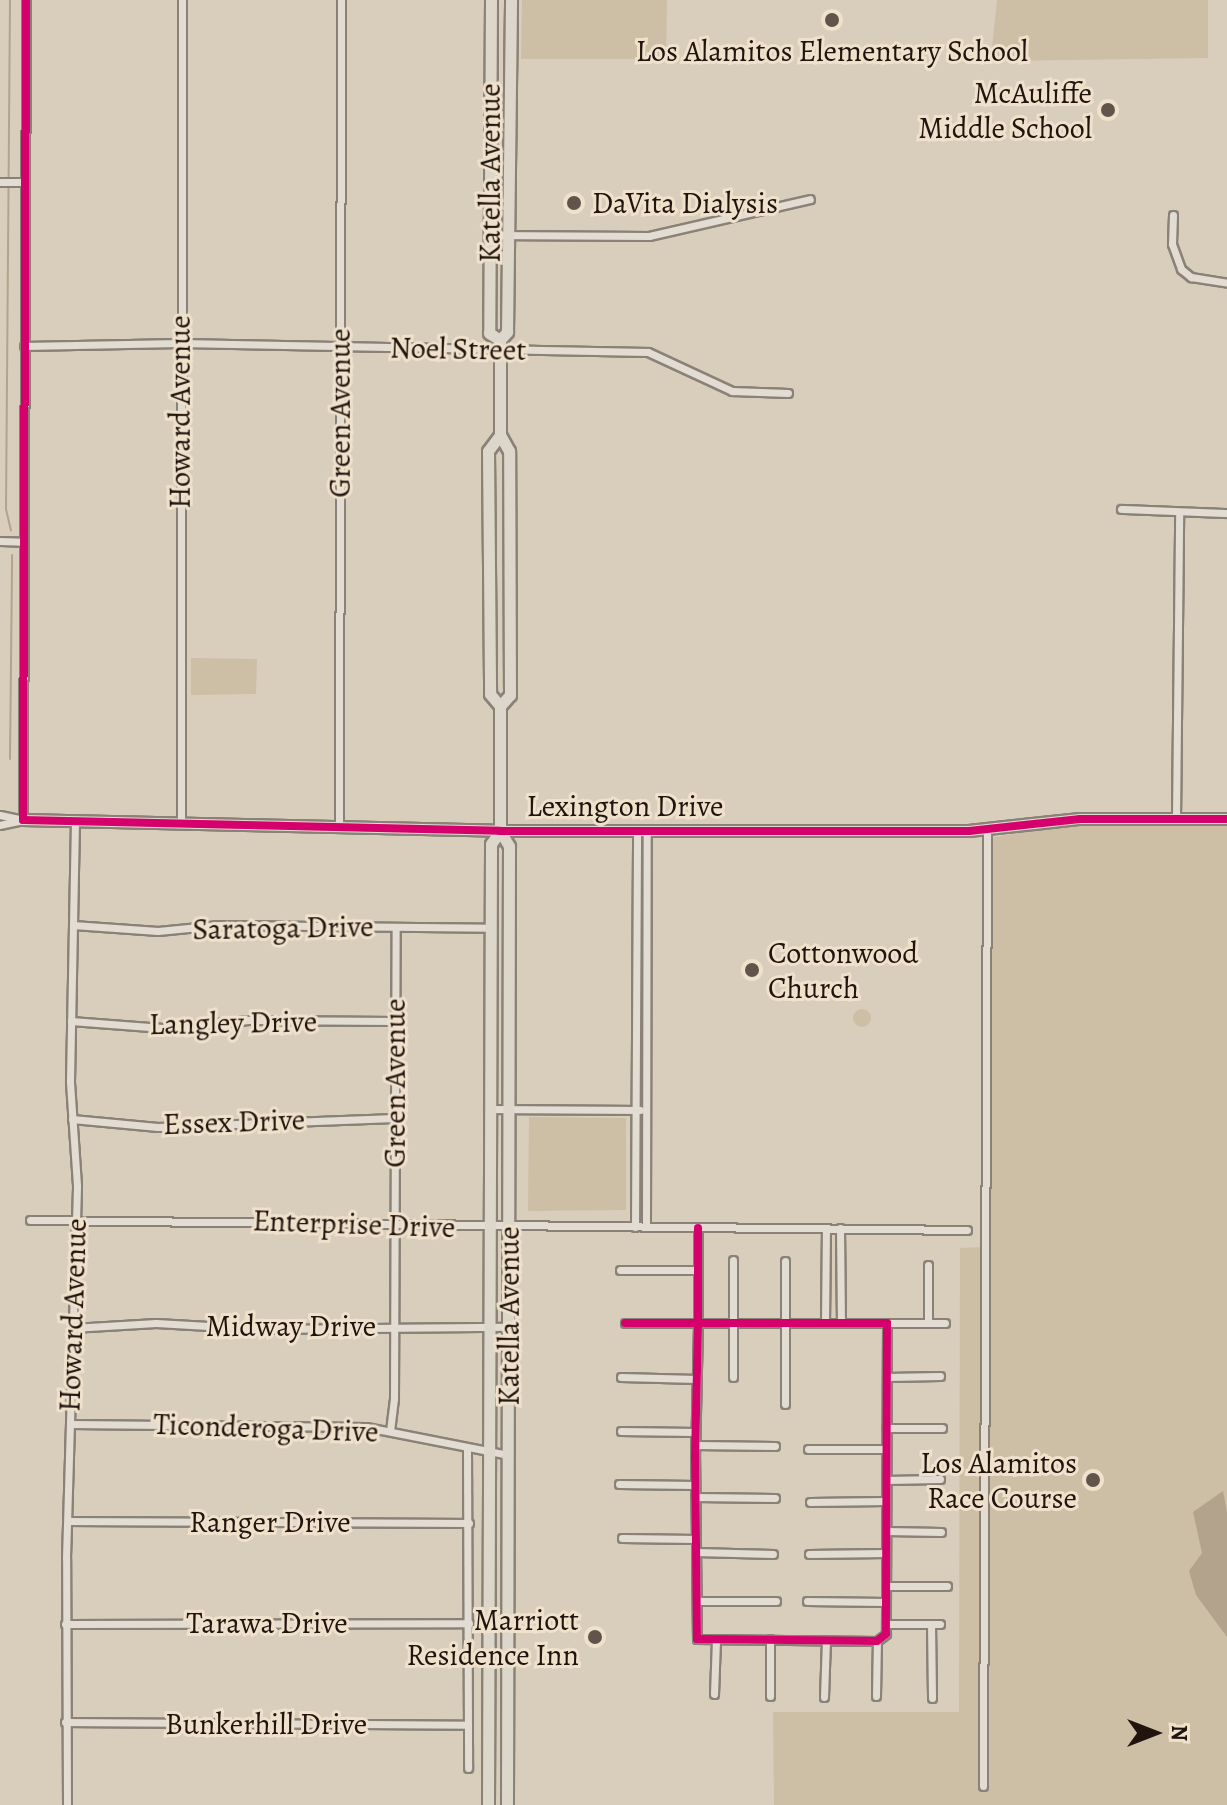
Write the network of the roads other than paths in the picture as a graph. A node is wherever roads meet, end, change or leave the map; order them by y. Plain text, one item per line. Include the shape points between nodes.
1 (26, 0) edge
2 (182, 0) edge
3 (341, 0) edge
4 (491, 0) edge
5 (511, 0) edge
6 (0, 182) edge
7 (25, 182) junction
8 (810, 199) dead end
9 (1173, 215) dead end
10 (488, 235) junction
11 (508, 235) junction
12 (1227, 283) edge
13 (180, 343) junction
14 (500, 344) junction
15 (24, 346) junction
16 (341, 347) junction
17 (788, 393) dead end
18 (500, 435) junction
19 (1121, 509) dead end
20 (1179, 512) junction
21 (1227, 513) edge
22 (0, 541) edge
23 (23, 542) junction
24 (500, 706) junction
25 (0, 815) edge
26 (1176, 818) junction
27 (1227, 819) edge
28 (23, 820) junction
29 (75, 824) junction
30 (181, 824) junction
31 (0, 825) edge
32 (339, 825) junction
33 (987, 829) junction
34 (642, 830) junction
35 (500, 831) junction
36 (73, 925) junction
37 (396, 927) junction
38 (492, 928) junction
39 (71, 1021) junction
40 (395, 1021) junction
41 (491, 1109) junction
42 (509, 1109) junction
43 (636, 1110) junction
44 (646, 1110) junction
45 (395, 1118) junction
46 (72, 1119) junction
47 (76, 1217) junction
48 (30, 1220) dead end
49 (394, 1225) junction
50 (491, 1227) junction
51 (509, 1227) junction
52 (635, 1227) junction
53 (646, 1227) junction
54 (698, 1228) junction
55 (826, 1228) junction
56 (840, 1228) junction
57 (967, 1230) dead end
58 (733, 1260) dead end
59 (785, 1261) dead end
60 (928, 1265) dead end
61 (620, 1270) dead end
62 (698, 1270) junction
63 (625, 1323) dead end
64 (698, 1323) junction
65 (733, 1323) junction
66 (784, 1323) junction
67 (825, 1323) junction
68 (841, 1323) junction
69 (887, 1323) junction
70 (928, 1323) junction
71 (945, 1323) dead end
72 (394, 1327) junction
73 (490, 1327) junction
74 (509, 1327) junction
75 (72, 1328) junction
76 (940, 1376) dead end
77 (621, 1377) dead end
78 (733, 1377) dead end
79 (887, 1377) junction
80 (697, 1379) junction
81 (785, 1404) dead end
82 (70, 1424) junction
83 (886, 1428) junction
84 (942, 1428) dead end
85 (390, 1431) junction
86 (621, 1431) dead end
87 (695, 1432) junction
88 (695, 1445) junction
89 (775, 1446) dead end
90 (467, 1448) junction
91 (808, 1449) dead end
92 (886, 1449) junction
93 (490, 1453) junction
94 (509, 1455) junction
95 (940, 1479) dead end
96 (886, 1480) junction
97 (619, 1484) dead end
98 (695, 1485) junction
99 (695, 1497) junction
100 (775, 1498) dead end
101 (886, 1501) junction
102 (810, 1502) dead end
103 (70, 1521) junction
104 (469, 1523) junction
105 (886, 1531) junction
106 (941, 1532) dead end
107 (622, 1538) dead end
108 (696, 1539) junction
109 (696, 1552) junction
110 (886, 1553) junction
111 (773, 1554) dead end
112 (809, 1554) dead end
113 (886, 1586) junction
114 (947, 1586) dead end
115 (697, 1601) junction
116 (776, 1601) dead end
117 (807, 1601) dead end
118 (886, 1602) junction
119 (469, 1623) junction
120 (65, 1624) junction
121 (886, 1624) junction
122 (931, 1624) junction
123 (940, 1624) dead end
124 (716, 1639) junction
125 (770, 1639) junction
126 (826, 1640) junction
127 (877, 1641) junction
128 (714, 1694) dead end
129 (770, 1696) dead end
130 (876, 1696) dead end
131 (824, 1697) dead end
132 (932, 1698) dead end
133 (65, 1722) junction
134 (468, 1725) junction
135 (468, 1768) dead end
136 (983, 1786) dead end
137 (67, 1805) edge
138 (488, 1805) edge
139 (507, 1805) edge

1 - 7 street
2 - 13 street, Howard Avenue
3 - 16 street, Green Avenue
4 - 10 main road, Katella Avenue
5 - 11 main road, Katella Avenue
6 - 7 street
7 - 15 street
8 - 11 street via 649,236
9 - 12 street via 1172,244 1181,269 1204,281
10 - 11 street
10 - 14 main road, Katella Avenue via 489,333
11 - 14 main road, Katella Avenue via 507,332
13 - 15 street, Noel Street
13 - 16 street, Noel Street
13 - 30 street, Howard Avenue
14 - 16 street, Noel Street
14 - 17 street, Noel Street via 648,352 732,391
14 - 18 main road, Katella Avenue
15 - 23 street
16 - 32 street, Green Avenue
18 - 24 main road, Katella Avenue via 509,451 510,695
18 - 24 main road, Katella Avenue via 488,451 490,694
19 - 20 street
20 - 21 street
20 - 26 street
22 - 23 street
23 - 28 street
24 - 35 main road, Katella Avenue
25 - 28 street, Lexington Drive
26 - 27 street, Lexington Drive
26 - 33 street, Lexington Drive via 1080,819
28 - 29 street, Lexington Drive
28 - 31 street, Lexington Drive
29 - 30 street, Lexington Drive
29 - 36 street, Howard Avenue
30 - 32 street, Lexington Drive
32 - 35 street, Lexington Drive
33 - 34 street, Lexington Drive
33 - 136 street
34 - 35 street, Lexington Drive
34 - 43 street
34 - 44 street
35 - 38 main road, Katella Avenue via 491,844
35 - 42 main road, Katella Avenue via 509,846
36 - 37 street, Saratoga Drive via 158,931 219,925
36 - 39 street, Howard Avenue
37 - 38 street, Saratoga Drive
37 - 40 street, Green Avenue
38 - 41 main road, Katella Avenue
39 - 40 street, Langley Drive via 163,1028 249,1020
39 - 46 street, Howard Avenue
40 - 45 street, Green Avenue
41 - 42 street
41 - 50 main road, Katella Avenue
42 - 43 street
42 - 51 main road, Katella Avenue
43 - 44 street
43 - 52 street
44 - 53 street
45 - 46 street, Essex Drive via 158,1127
45 - 49 street, Green Avenue
46 - 47 street, Howard Avenue
47 - 48 street, Enterprise Drive
47 - 49 street, Enterprise Drive
47 - 75 street, Howard Avenue
49 - 50 street, Enterprise Drive
49 - 72 street, Green Avenue
50 - 51 street, Enterprise Drive
50 - 73 main road, Katella Avenue
51 - 52 street, Enterprise Drive
51 - 74 main road, Katella Avenue
52 - 53 street, Enterprise Drive
53 - 54 street, Enterprise Drive
54 - 55 street, Enterprise Drive
54 - 62 street
55 - 56 street, Enterprise Drive
55 - 67 street
56 - 57 street, Enterprise Drive
56 - 68 street
58 - 65 street
59 - 66 street
60 - 70 street
61 - 62 street
62 - 64 street
63 - 64 street
64 - 65 street
64 - 80 street
65 - 66 street
65 - 78 street
66 - 67 street
66 - 81 street
67 - 68 street
68 - 69 street
69 - 70 street
69 - 79 street
70 - 71 street
72 - 73 street, Midway Drive
72 - 75 street, Midway Drive via 261,1329 156,1323
72 - 85 street, Green Avenue
73 - 74 street, Midway Drive
73 - 93 main road, Katella Avenue
74 - 94 main road, Katella Avenue
75 - 82 street, Howard Avenue
76 - 79 street
77 - 80 street
79 - 83 street
80 - 87 street
82 - 85 street, Ticonderoga Drive
82 - 103 street, Howard Avenue
83 - 84 street
83 - 92 street
85 - 90 street, Ticonderoga Drive
86 - 87 street
87 - 88 street
88 - 89 street
88 - 98 street
90 - 93 street, Ticonderoga Drive
90 - 104 street
91 - 92 street
92 - 96 street
93 - 94 street, Ticonderoga Drive
93 - 138 main road, Katella Avenue
94 - 139 main road, Katella Avenue
95 - 96 street
96 - 101 street
97 - 98 street
98 - 99 street
99 - 100 street
99 - 108 street
101 - 102 street
101 - 105 street
103 - 104 street, Ranger Drive
103 - 120 street, Howard Avenue
104 - 119 street
105 - 106 street
105 - 110 street
107 - 108 street
108 - 109 street
109 - 111 street
109 - 115 street
110 - 112 street
110 - 113 street
113 - 114 street
113 - 118 street
115 - 116 street
115 - 124 street via 697,1639
117 - 118 street
118 - 121 street
119 - 120 street, Tarawa Drive
119 - 134 street
120 - 133 street, Howard Avenue
121 - 122 street
121 - 127 street via 886,1634
122 - 123 street
122 - 132 street
124 - 125 street
124 - 128 street
125 - 126 street
125 - 129 street
126 - 127 street
126 - 131 street
127 - 130 street
133 - 134 street, Bunkerhill Drive
133 - 137 street, Howard Avenue
134 - 135 street

